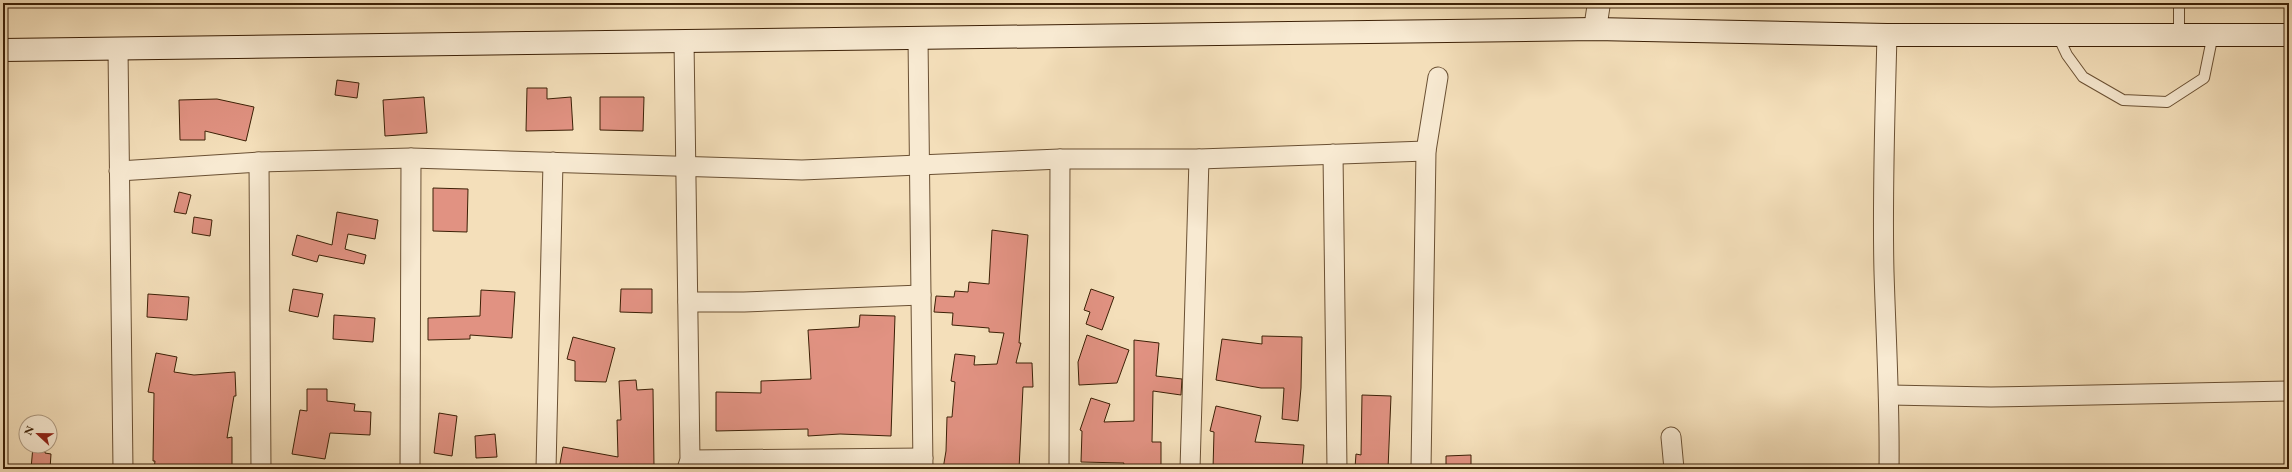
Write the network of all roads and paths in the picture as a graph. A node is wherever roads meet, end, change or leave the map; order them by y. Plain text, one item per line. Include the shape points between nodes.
1 (1599, 3) edge
2 (2179, 3) edge
3 (1595, 29) junction
4 (2057, 34) junction
5 (2180, 34) junction
6 (2213, 34) junction
7 (1887, 35) junction
8 (2289, 35) edge
9 (918, 38) junction
10 (684, 42) junction
11 (118, 49) junction
12 (3, 50) edge
13 (1438, 78) dead end
14 (1426, 151) junction
15 (1333, 154) junction
16 (411, 158) junction
17 (1199, 159) junction
18 (1060, 160) junction
19 (259, 162) junction
20 (553, 162) junction
21 (920, 164) junction
22 (687, 167) junction
23 (119, 171) junction
24 (921, 295) junction
25 (688, 302) junction
26 (2289, 391) edge
27 (1890, 395) junction
28 (1671, 437) dead end
29 (688, 464) edge
30 (923, 464) edge
31 (124, 469) edge
32 (261, 469) edge
33 (410, 469) edge
34 (546, 469) edge
35 (1059, 469) edge
36 (1190, 469) edge
37 (1337, 469) edge
38 (1421, 469) edge
39 (1674, 469) edge
40 (1889, 469) edge

1 - 3 main road
2 - 5 lane
3 - 7 main road
3 - 9 main road
4 - 5 main road
4 - 6 lane via 2067,55 2083,77 2123,100 2167,102 2204,78
4 - 7 main road
5 - 6 main road
6 - 8 main road
7 - 27 street via 1883,168 1884,271
9 - 10 main road
9 - 21 street
10 - 11 main road
10 - 22 street
11 - 12 main road
11 - 23 street
13 - 14 street
14 - 15 street
14 - 38 street
15 - 17 street
15 - 37 street
16 - 19 street
16 - 20 street
16 - 33 street
17 - 18 street
17 - 36 street
18 - 21 street
18 - 35 street
19 - 23 street
19 - 32 street
20 - 22 street
20 - 34 street
21 - 22 street via 802,170
21 - 24 street
22 - 25 street
23 - 31 street
24 - 25 street
24 - 30 street
25 - 29 street
26 - 27 street via 1991,397
27 - 40 street
28 - 39 street
29 - 30 street

